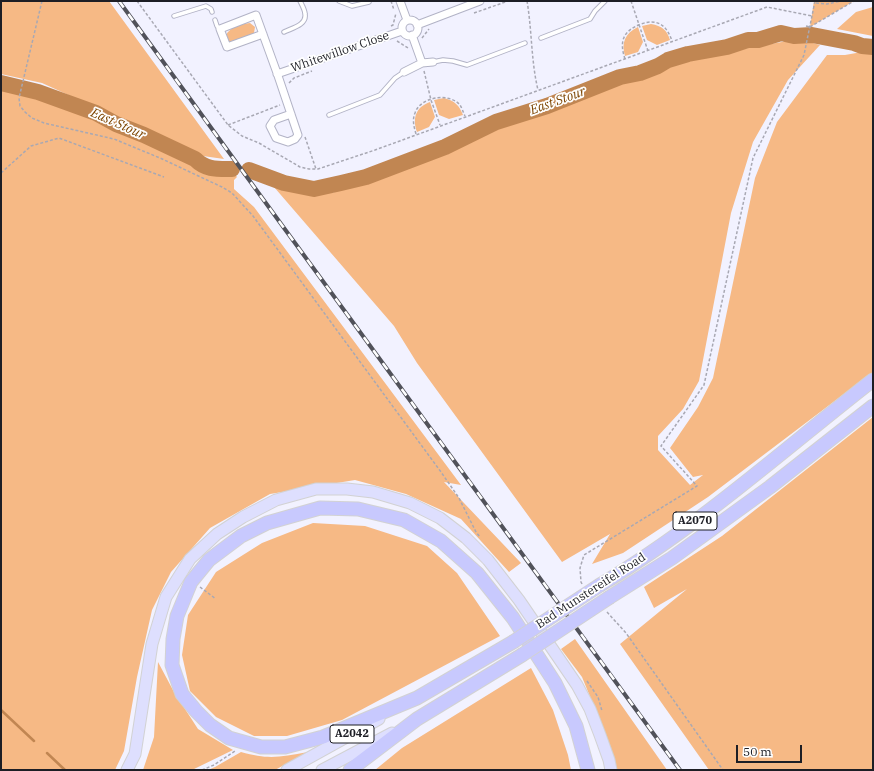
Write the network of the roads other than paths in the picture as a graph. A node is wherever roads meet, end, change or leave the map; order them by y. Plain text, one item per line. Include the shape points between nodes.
1 (300, 1) edge
2 (339, 1) edge
3 (400, 1) edge
4 (480, 1) edge
5 (605, 1) edge
6 (369, 2) edge
7 (212, 12) dead end
8 (174, 16) dead end
9 (214, 20) dead end
10 (407, 20) junction
11 (417, 25) junction
12 (220, 29) junction
13 (402, 30) junction
14 (284, 32) dead end
15 (412, 35) junction
16 (266, 37) junction
17 (541, 38) dead end
18 (525, 43) dead end
19 (433, 62) joint
20 (422, 63) junction
21 (404, 72) joint
22 (277, 74) junction
23 (291, 114) dead end
24 (329, 114) dead end
25 (873, 380) edge
26 (873, 406) edge
27 (417, 698) junction
28 (417, 719) junction
29 (127, 770) edge
30 (287, 770) edge
31 (322, 770) edge
32 (350, 770) edge
33 (588, 770) edge
34 (611, 770) edge

1 - 14 lane via 306,14 304,20 299,26
2 - 6 lane via 352,6
3 - 10 street
4 - 11 street
5 - 17 lane via 590,19
7 - 8 lane via 206,6
9 - 12 lane
10 - 11 street via 414,21
10 - 13 street
11 - 15 street via 417,30
12 - 16 street via 227,47
12 - 16 street, Whitewillow Close via 256,16
13 - 15 street via 407,35
13 - 22 street, Whitewillow Close
15 - 20 street
16 - 22 street, Whitewillow Close
18 - 19 lane via 467,65 443,60
19 - 20 street
20 - 21 street
21 - 24 lane via 394,78 380,95
22 - 23 street, Whitewillow Close
25 - 27 highway, Bad Munstereifel Road / A2070, bridge via 668,542 513,642
26 - 28 highway, Bad Munstereifel Road / A2070, bridge via 672,558
27 - 30 main road, Bad Munstereifel Road / A2042
27 - 33 highway via 323,737 285,747 261,747 228,738 210,725 182,694 172,665 177,616 191,582 209,560 241,536 288,516 320,508 358,509 404,520 441,541 477,573 513,618 555,683 576,726
28 - 31 main road, Bad Munstereifel Road / A2042
28 - 32 highway
29 - 34 main road via 134,754 152,644 166,597 190,559 216,534 243,517 276,500 316,489 373,492 410,503 440,518 466,538 488,560 519,600 577,685 590,709

